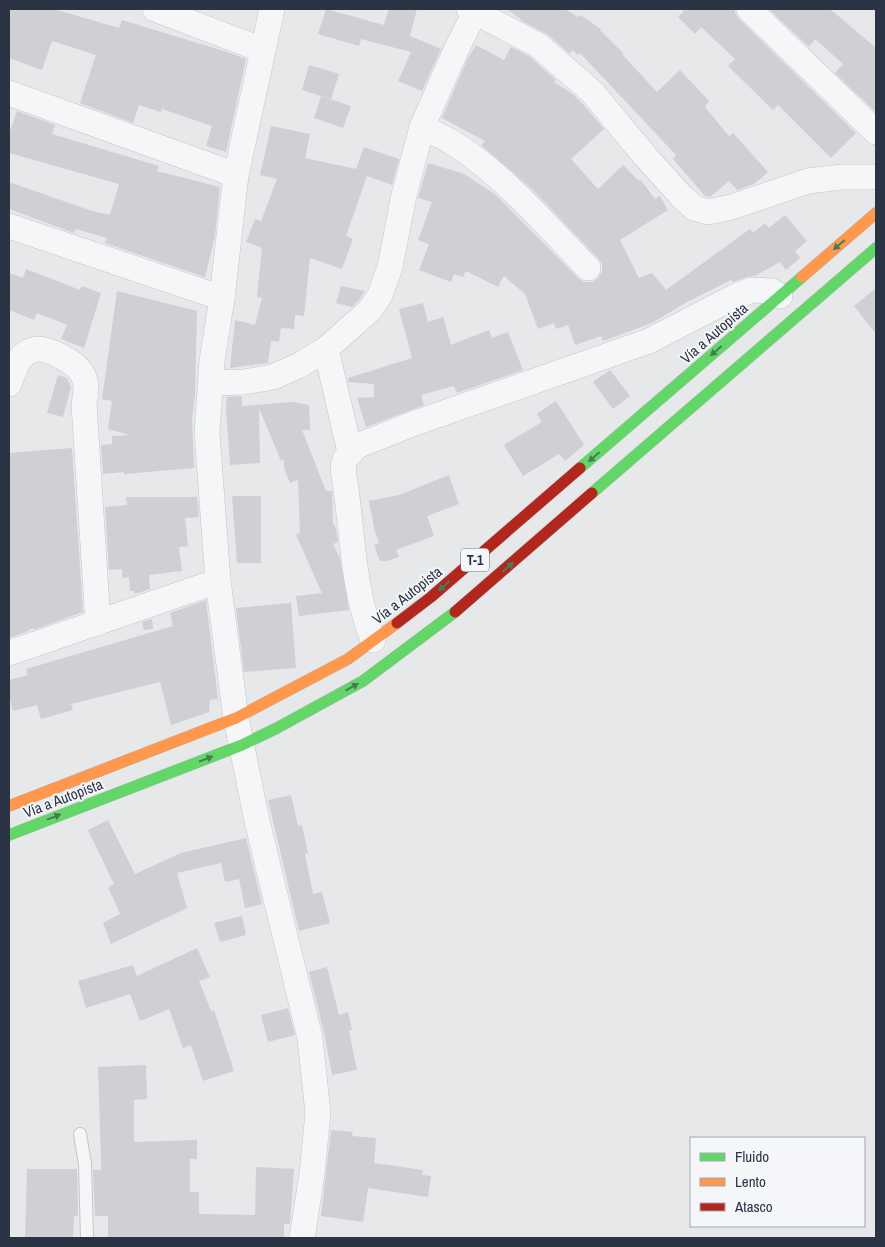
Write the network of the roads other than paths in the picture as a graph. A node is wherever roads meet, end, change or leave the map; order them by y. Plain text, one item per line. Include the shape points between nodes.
1 (154, 9) edge
2 (272, 9) edge
3 (749, 9) edge
4 (472, 10) edge
5 (263, 50) junction
6 (9, 93) edge
7 (422, 128) junction
8 (876, 132) edge
9 (236, 175) junction
10 (876, 177) edge
11 (876, 213) edge
12 (9, 226) edge
13 (876, 248) edge
14 (588, 268) dead end
15 (780, 296) junction
16 (222, 298) junction
17 (326, 349) junction
18 (211, 383) junction
19 (9, 384) edge
20 (350, 452) junction
21 (218, 581) junction
22 (98, 623) junction
23 (373, 640) junction
24 (9, 653) edge
25 (236, 718) junction
26 (242, 745) junction
27 (9, 806) edge
28 (9, 835) edge
29 (80, 1134) dead end
30 (87, 1238) edge
31 (302, 1238) edge

1 - 5 street
2 - 5 street
3 - 8 street
4 - 7 street
4 - 10 street via 538,45 592,92 694,208 708,212 732,207 808,182
5 - 9 street
6 - 9 street
7 - 14 street via 450,141 482,164
7 - 17 street via 390,266 380,295 370,310
9 - 16 street
11 -> 15 highway, Vía a Autopista / T-1
12 - 16 street
26 -> 13 highway, Vía a Autopista / T-1 via 363,681 448,618
15 - 20 street via 772,291 752,290 649,341 415,423 357,446
15 -> 23 highway, Vía a Autopista / T-1 via 431,597
16 - 18 street
17 - 18 street via 300,366 273,377
17 - 20 street
18 - 21 street via 207,433
19 - 22 street via 23,356 42,348 73,362 86,384 84,404
20 - 23 street via 343,467 344,476 358,590
21 - 22 street
21 - 25 street
22 - 24 street
23 - 25 highway, Vía a Autopista / T-1 via 348,658
25 - 26 street
25 - 27 highway, Vía a Autopista / T-1
28 -> 26 highway, Vía a Autopista / T-1
26 - 31 street via 257,821 310,1038 318,1114
29 - 30 lane via 85,1164

